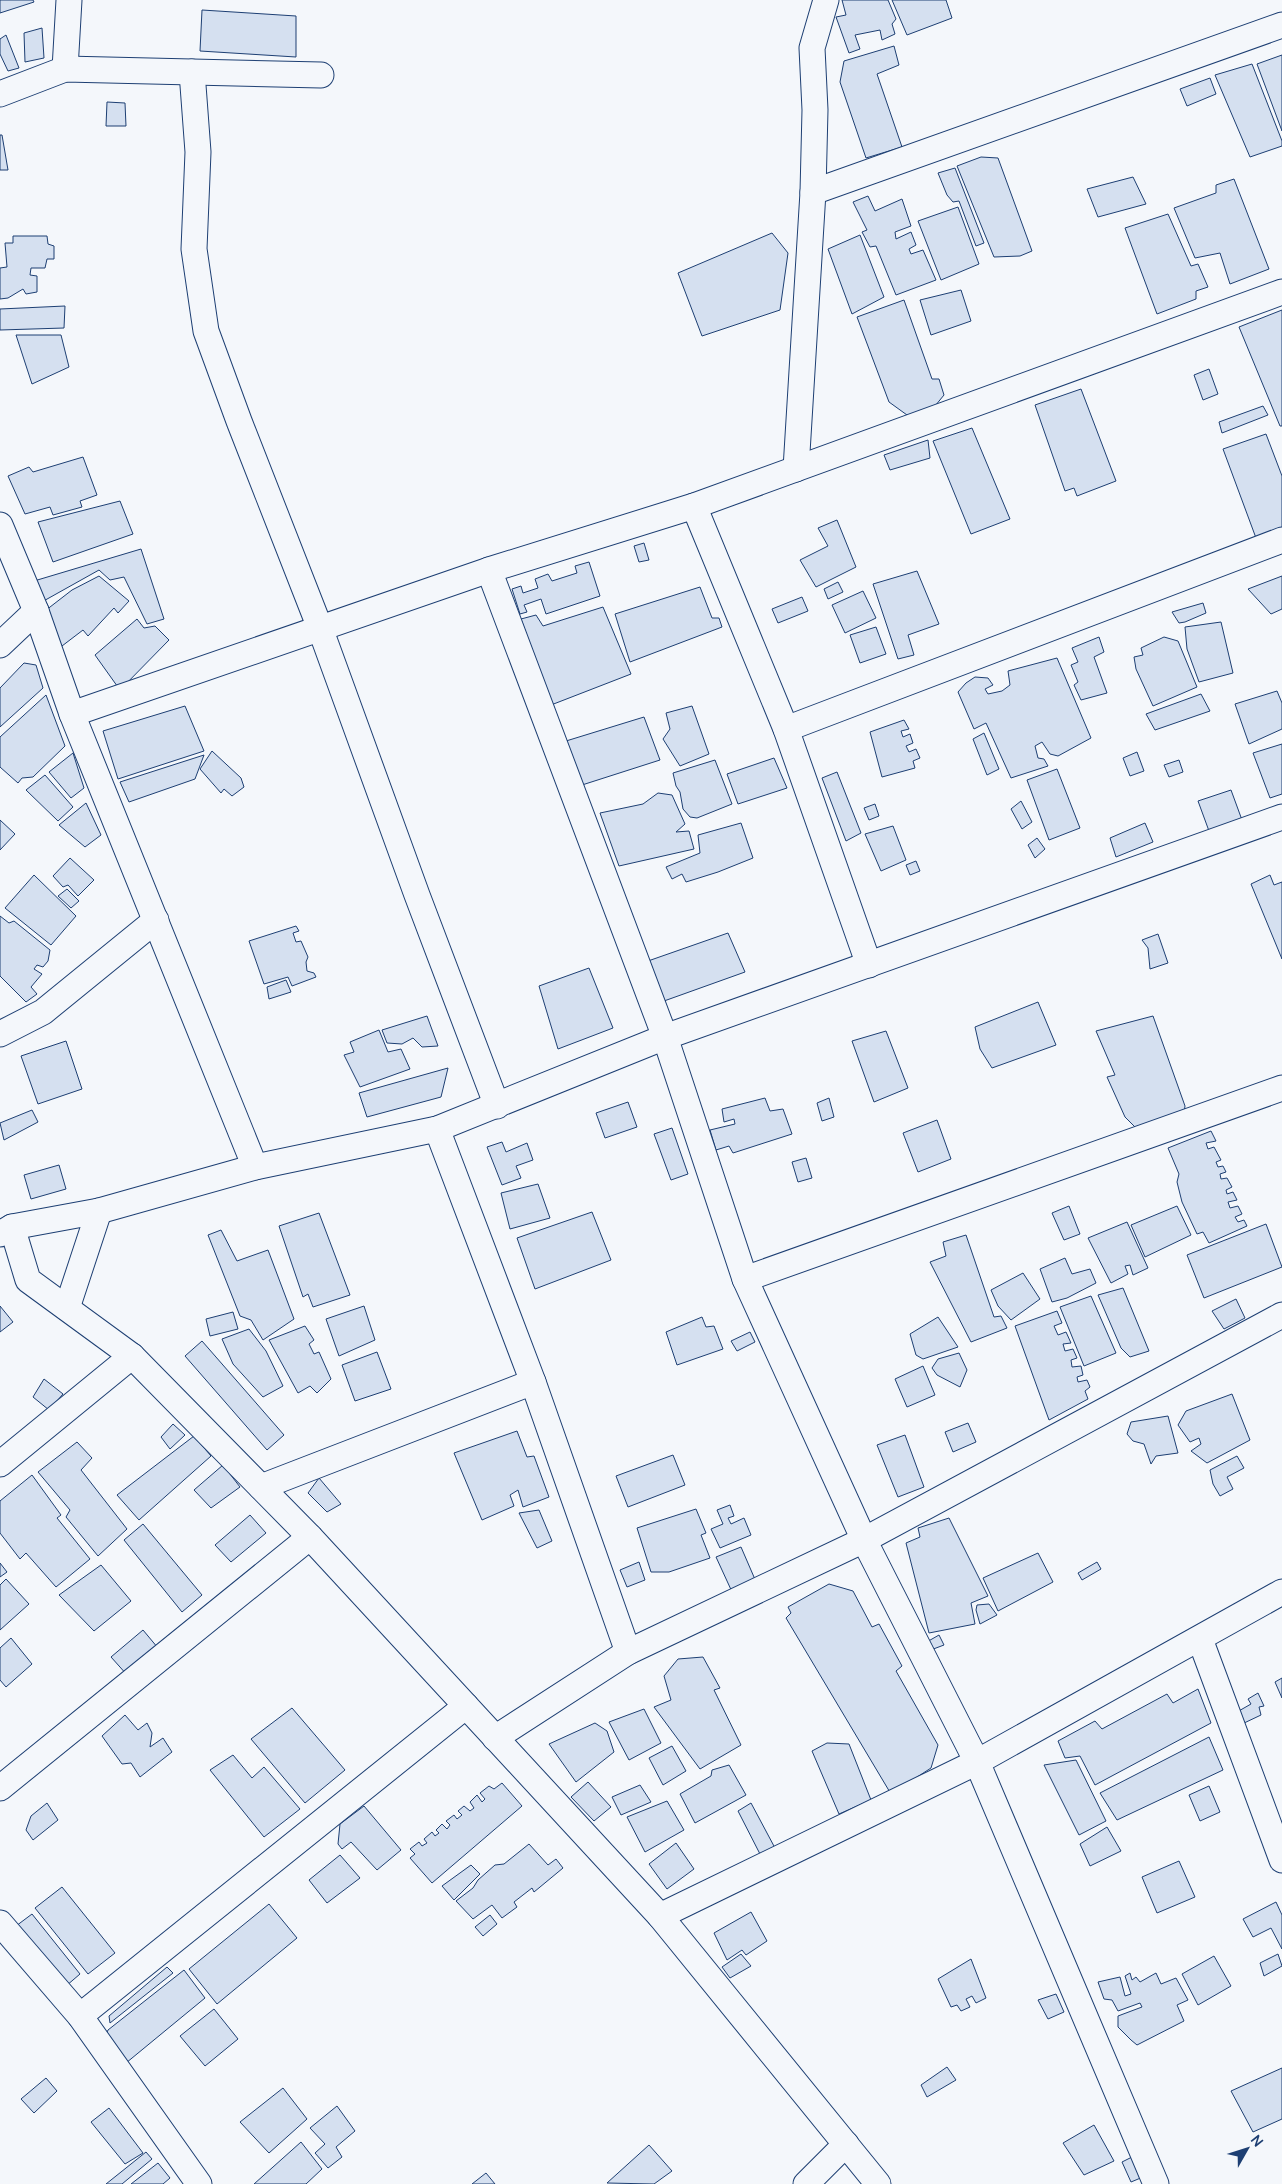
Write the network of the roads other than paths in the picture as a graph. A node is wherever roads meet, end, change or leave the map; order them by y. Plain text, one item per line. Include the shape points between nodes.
1 (69, 0) edge
2 (826, 0) edge
3 (1282, 25) edge
4 (65, 69) junction
5 (192, 72) junction
6 (321, 75) dead end
7 (0, 94) edge
8 (813, 192) junction
9 (1282, 292) edge
10 (796, 469) junction
11 (694, 506) junction
12 (0, 525) edge
13 (1282, 540) edge
14 (489, 570) junction
15 (36, 610) junction
16 (320, 628) junction
17 (0, 645) edge
18 (72, 714) junction
19 (786, 729) junction
20 (1282, 817) edge
21 (156, 920) junction
22 (869, 966) junction
23 (0, 1034) edge
24 (665, 1037) junction
25 (1282, 1088) edge
26 (497, 1106) junction
27 (437, 1129) junction
28 (255, 1167) junction
29 (99, 1211) junction
30 (6, 1230) edge
31 (745, 1279) junction
32 (67, 1308) junction
33 (1282, 1315) edge
34 (132, 1356) junction
35 (533, 1382) junction
36 (0, 1464) edge
37 (261, 1487) junction
38 (310, 1537) junction
39 (864, 1540) junction
40 (1282, 1592) edge
41 (1200, 1639) junction
42 (628, 1652) junction
43 (466, 1706) junction
44 (495, 1738) junction
45 (976, 1762) junction
46 (0, 1788) edge
47 (1282, 1860) edge
48 (660, 1916) junction
49 (0, 1923) edge
50 (80, 2016) junction
51 (846, 2144) junction
52 (199, 2184) edge
53 (806, 2184) edge
54 (878, 2184) edge
55 (1156, 2184) edge

1 - 4 street
2 - 8 street via 812,48 815,110
3 - 8 street
4 - 5 street
4 - 7 street
5 - 6 street
5 - 16 street via 198,152 194,249 206,330
8 - 10 street
9 - 10 street
10 - 11 street
11 - 14 street
11 - 19 street
12 - 15 street
13 - 19 street
14 - 16 street
14 - 24 street
15 - 17 street
15 - 18 street
16 - 18 street
16 - 26 street
18 - 21 street
19 - 22 street
20 - 22 street
21 - 23 street via 43,1012
21 - 28 street
22 - 24 street
24 - 26 street
24 - 31 street
25 - 31 street
26 - 27 street
27 - 28 street
27 - 35 street
28 - 29 street
29 - 30 street
29 - 32 street
30 - 32 street via 28,1280
31 - 39 street
32 - 34 street
33 - 39 street
34 - 36 street
34 - 37 street
35 - 37 street
35 - 42 street
37 - 38 street
38 - 43 street
38 - 46 street
39 - 42 street
39 - 45 street
40 - 41 street
41 - 45 street
41 - 47 street
42 - 44 street
43 - 44 street
43 - 50 street
44 - 48 street
45 - 48 street
45 - 55 street
48 - 51 street
49 - 50 street
50 - 52 street
51 - 53 street
51 - 54 street

